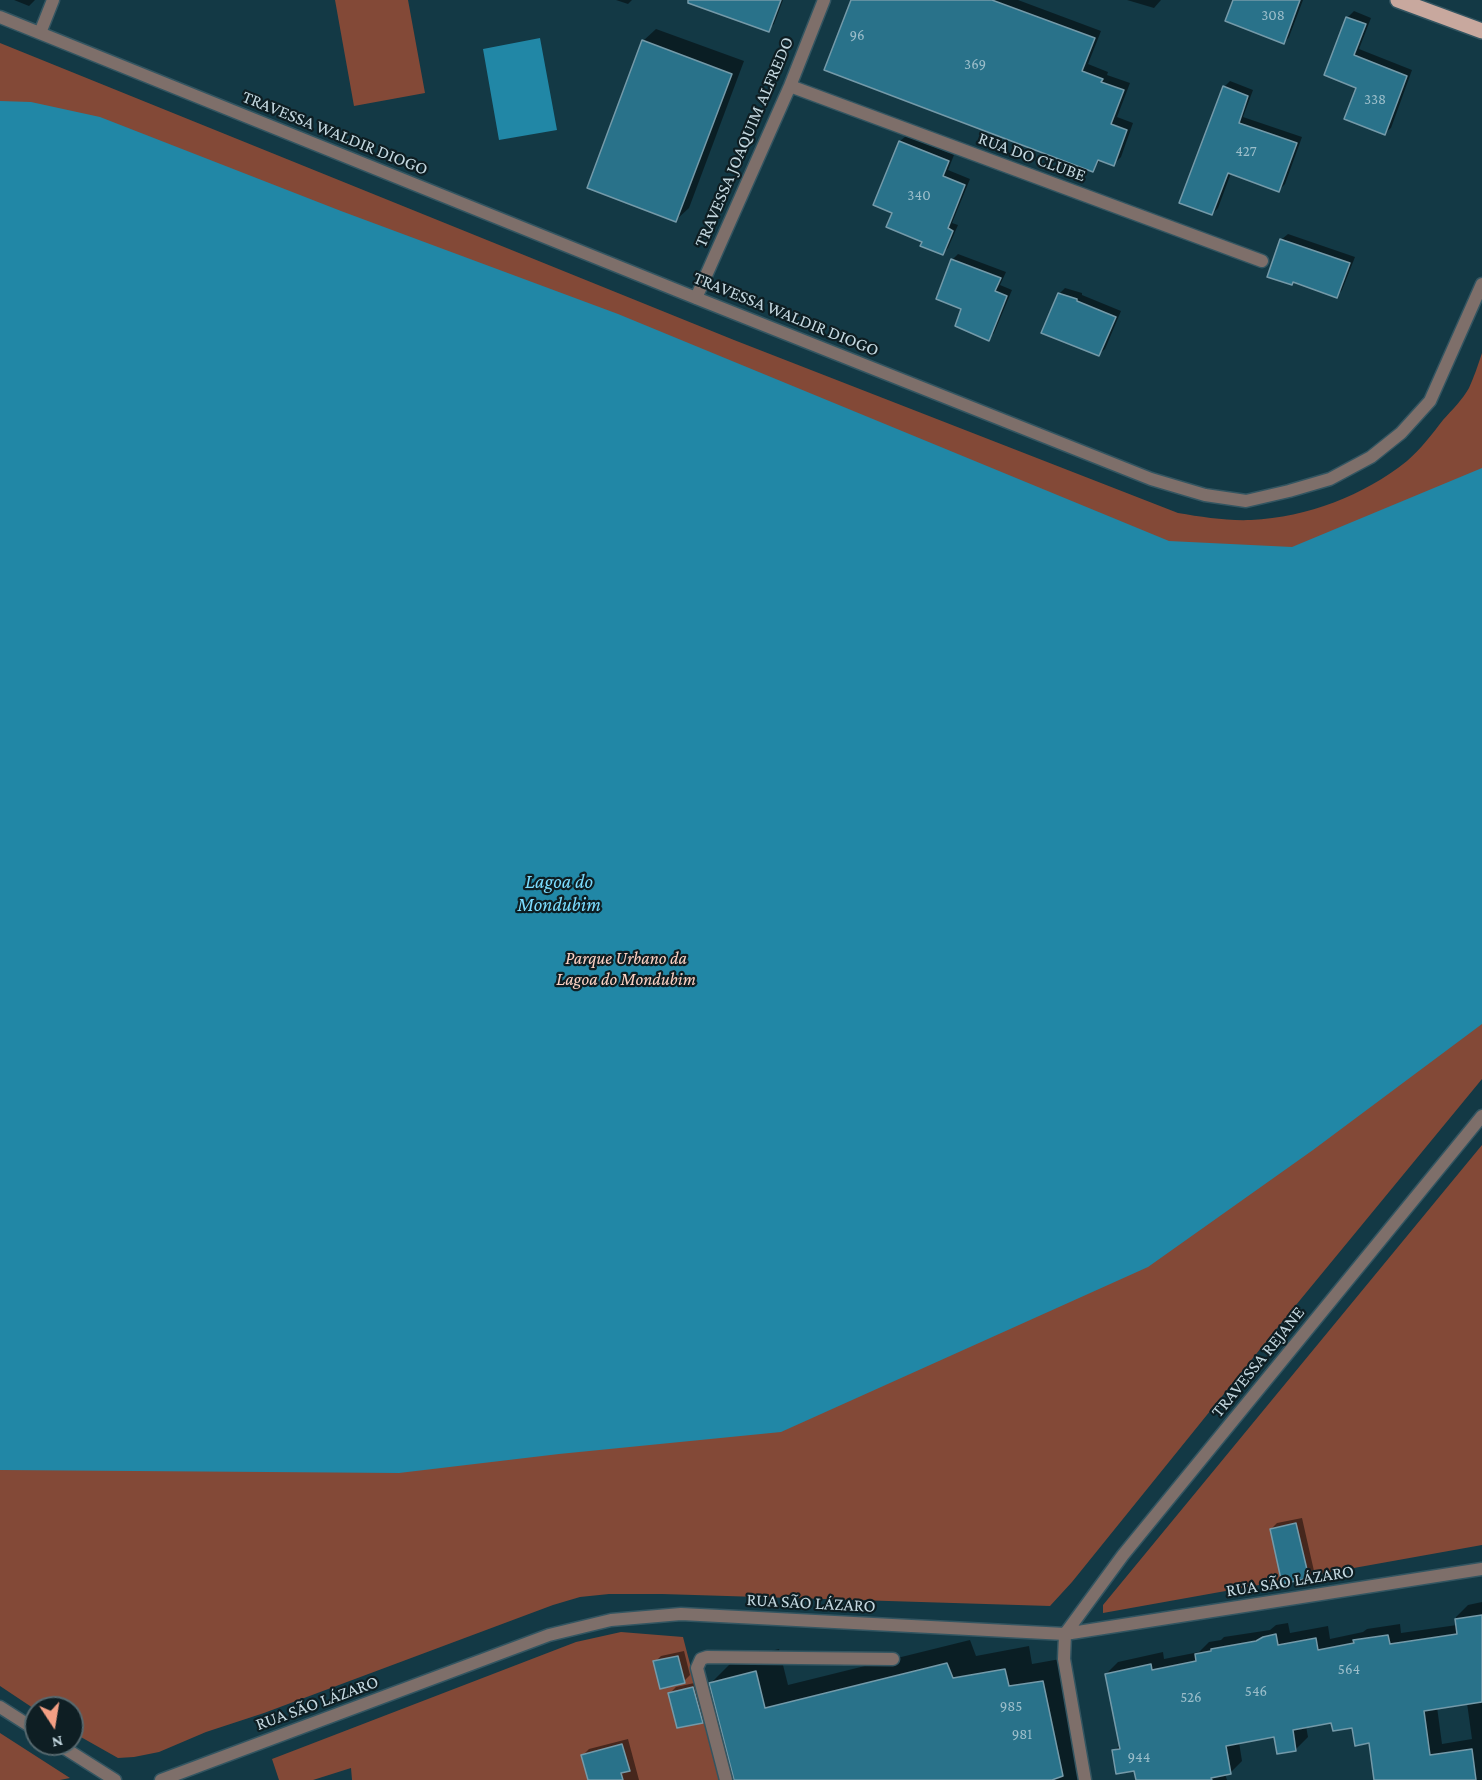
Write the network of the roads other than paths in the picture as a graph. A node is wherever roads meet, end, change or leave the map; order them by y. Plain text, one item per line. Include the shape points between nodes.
1 (53, 0) edge
2 (824, 0) edge
3 (1398, 0) edge
4 (0, 17) edge
5 (1482, 31) edge
6 (40, 33) junction
7 (790, 86) junction
8 (1262, 261) dead end
9 (1482, 284) edge
10 (696, 298) junction
11 (1482, 1116) edge
12 (1482, 1569) edge
13 (1065, 1634) junction
14 (893, 1659) dead end
15 (0, 1707) edge
16 (24, 1722) edge
17 (77, 1756) edge
18 (115, 1780) edge
19 (161, 1780) edge
20 (726, 1780) edge
21 (1085, 1780) edge

1 - 6 street
2 - 7 street, TRAVESSA JOAQUIM ALFREDO
3 - 5 main road
4 - 6 street, TRAVESSA WALDIR DIOGO
6 - 10 street, TRAVESSA WALDIR DIOGO
7 - 8 street, RUA DO CLUBE
7 - 10 street, TRAVESSA JOAQUIM ALFREDO
9 - 10 street, TRAVESSA WALDIR DIOGO via 1430,401 1401,433 1371,458 1330,479 1246,501 1205,495 1151,479
11 - 13 street, TRAVESSA REJANE via 1123,1555
12 - 13 street, RUA SÃO LÁZARO
13 - 19 street, RUA SÃO LÁZARO via 681,1614 611,1620 549,1635
13 - 21 street via 1064,1659
14 - 20 street via 701,1659 697,1668
15 - 16 street
17 - 18 street

